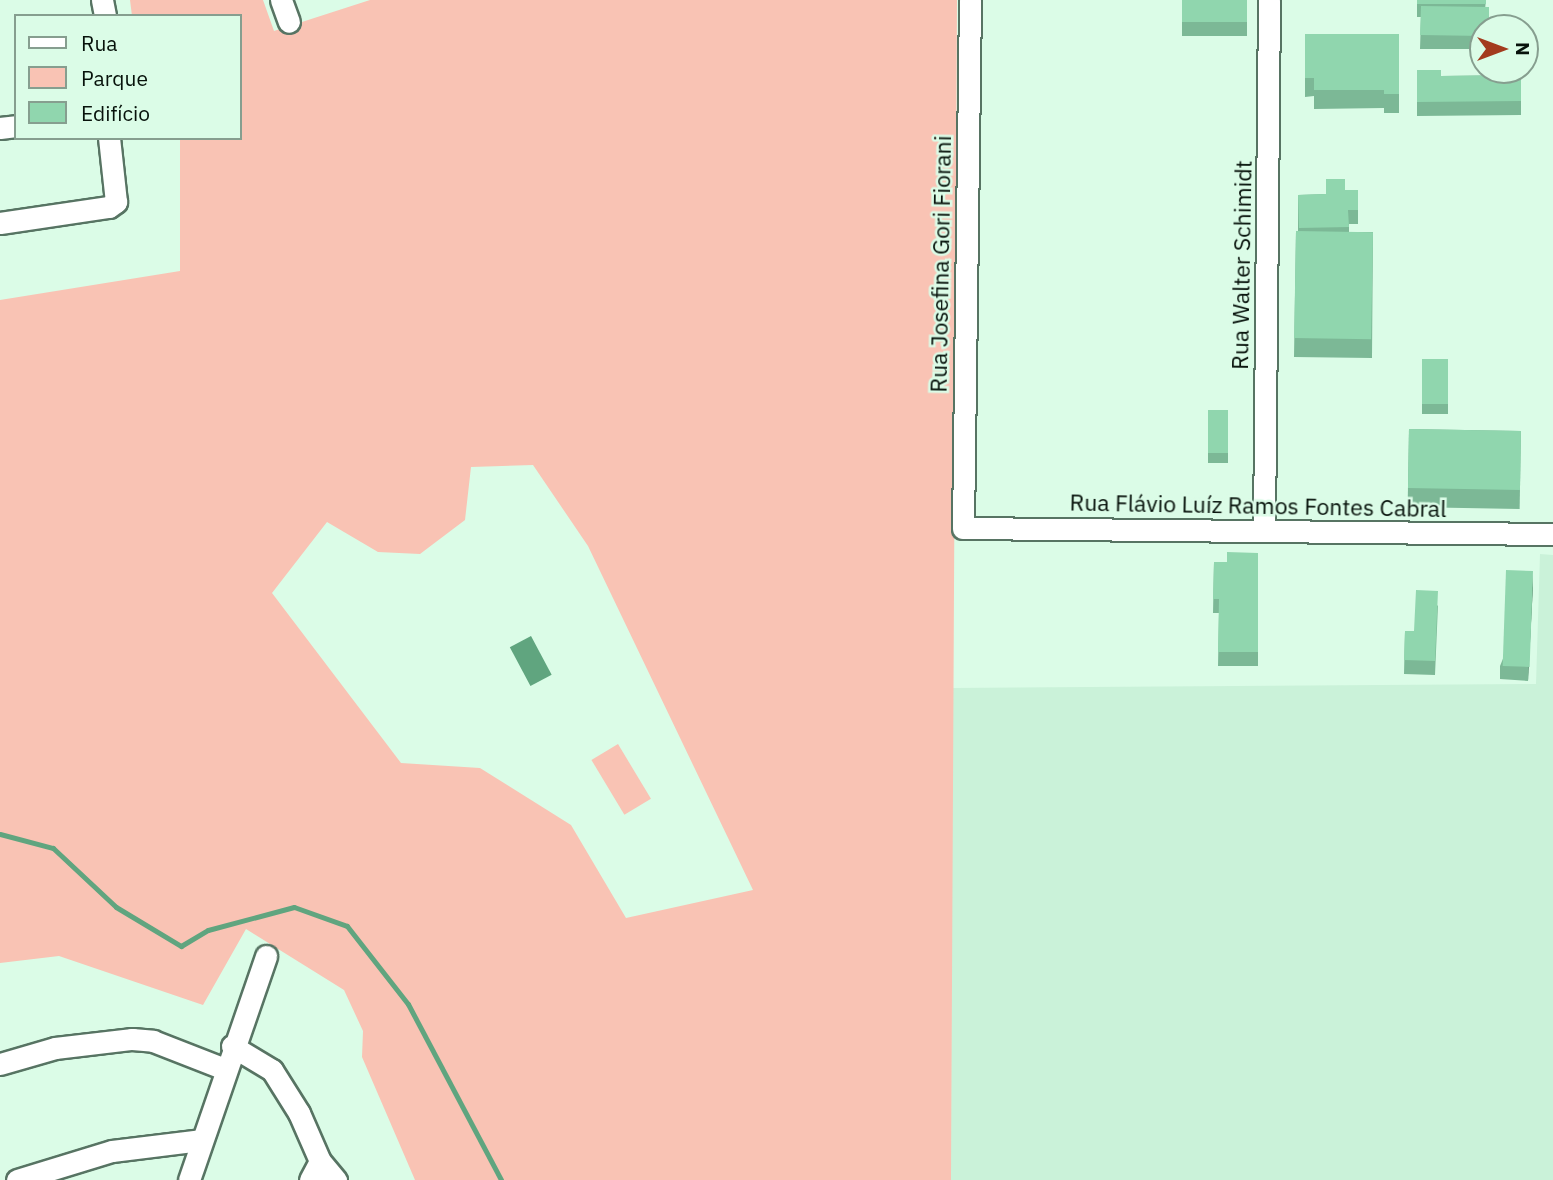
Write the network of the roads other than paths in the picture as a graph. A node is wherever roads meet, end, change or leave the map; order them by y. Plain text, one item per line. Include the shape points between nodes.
1 (281, 0) edge
2 (970, 0) edge
3 (1269, 0) edge
4 (289, 22) dead end
5 (109, 140) edge
6 (0, 223) edge
7 (963, 528) joint
8 (1264, 531) junction
9 (1553, 534) edge
10 (266, 956) dead end
11 (232, 1046) junction
12 (0, 1064) edge
13 (225, 1069) junction
14 (202, 1140) junction
15 (315, 1171) edge
16 (17, 1180) edge
17 (189, 1180) edge
18 (336, 1180) edge

1 - 4 street
2 - 7 street, Rua Josefina Gori Fiorani
3 - 8 street, Rua Walter Schimidt
5 - 6 street via 116,202 109,207
7 - 8 street, Rua Flávio Luíz Ramos Fontes Cabral
8 - 9 street, Rua Flávio Luíz Ramos Fontes Cabral
10 - 11 street
11 - 13 street
11 - 15 street via 272,1070 299,1113
12 - 13 street via 55,1048 132,1039 153,1041
13 - 14 street
14 - 16 street via 112,1152
14 - 17 street
15 - 18 street

